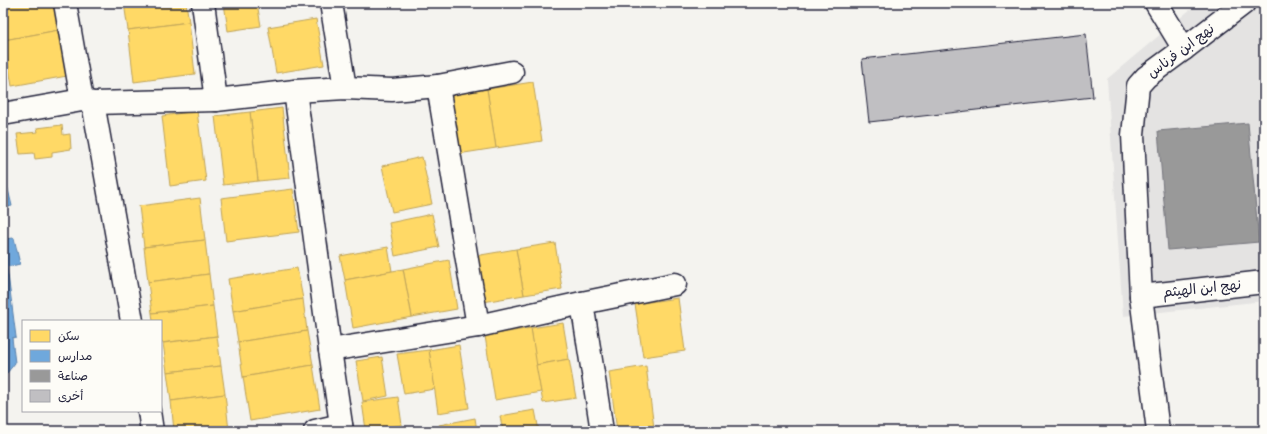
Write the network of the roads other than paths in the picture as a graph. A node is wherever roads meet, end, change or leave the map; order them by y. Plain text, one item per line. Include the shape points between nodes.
1 (65, 3) edge
2 (203, 3) edge
3 (331, 3) edge
4 (1156, 3) edge
5 (1244, 3) edge
6 (1184, 49) junction
7 (512, 72) dead end
8 (438, 86) junction
9 (345, 88) junction
10 (294, 91) junction
11 (216, 100) junction
12 (88, 101) junction
13 (3, 114) edge
14 (1264, 282) edge
15 (675, 284) dead end
16 (1141, 296) junction
17 (582, 303) junction
18 (132, 320) edge
19 (478, 326) junction
20 (330, 350) junction
21 (148, 412) edge
22 (342, 428) edge
23 (152, 431) edge
24 (316, 431) edge
25 (602, 431) edge
26 (1158, 431) edge

1 - 12 street
2 - 11 street
3 - 9 street
4 - 6 street
5 - 6 street, نهج ابن فرناس
6 - 16 street, نهج ابن فرناس via 1138,86 1133,135
7 - 8 street
8 - 9 street via 392,90
8 - 19 street
9 - 10 street
10 - 11 street
10 - 20 street
11 - 12 street
12 - 13 street
12 - 18 street
14 - 16 street, نهج ابن الهيثم
15 - 17 street
16 - 26 street
17 - 19 street
17 - 25 street
19 - 20 street
20 - 22 street
21 - 23 street
22 - 24 street

